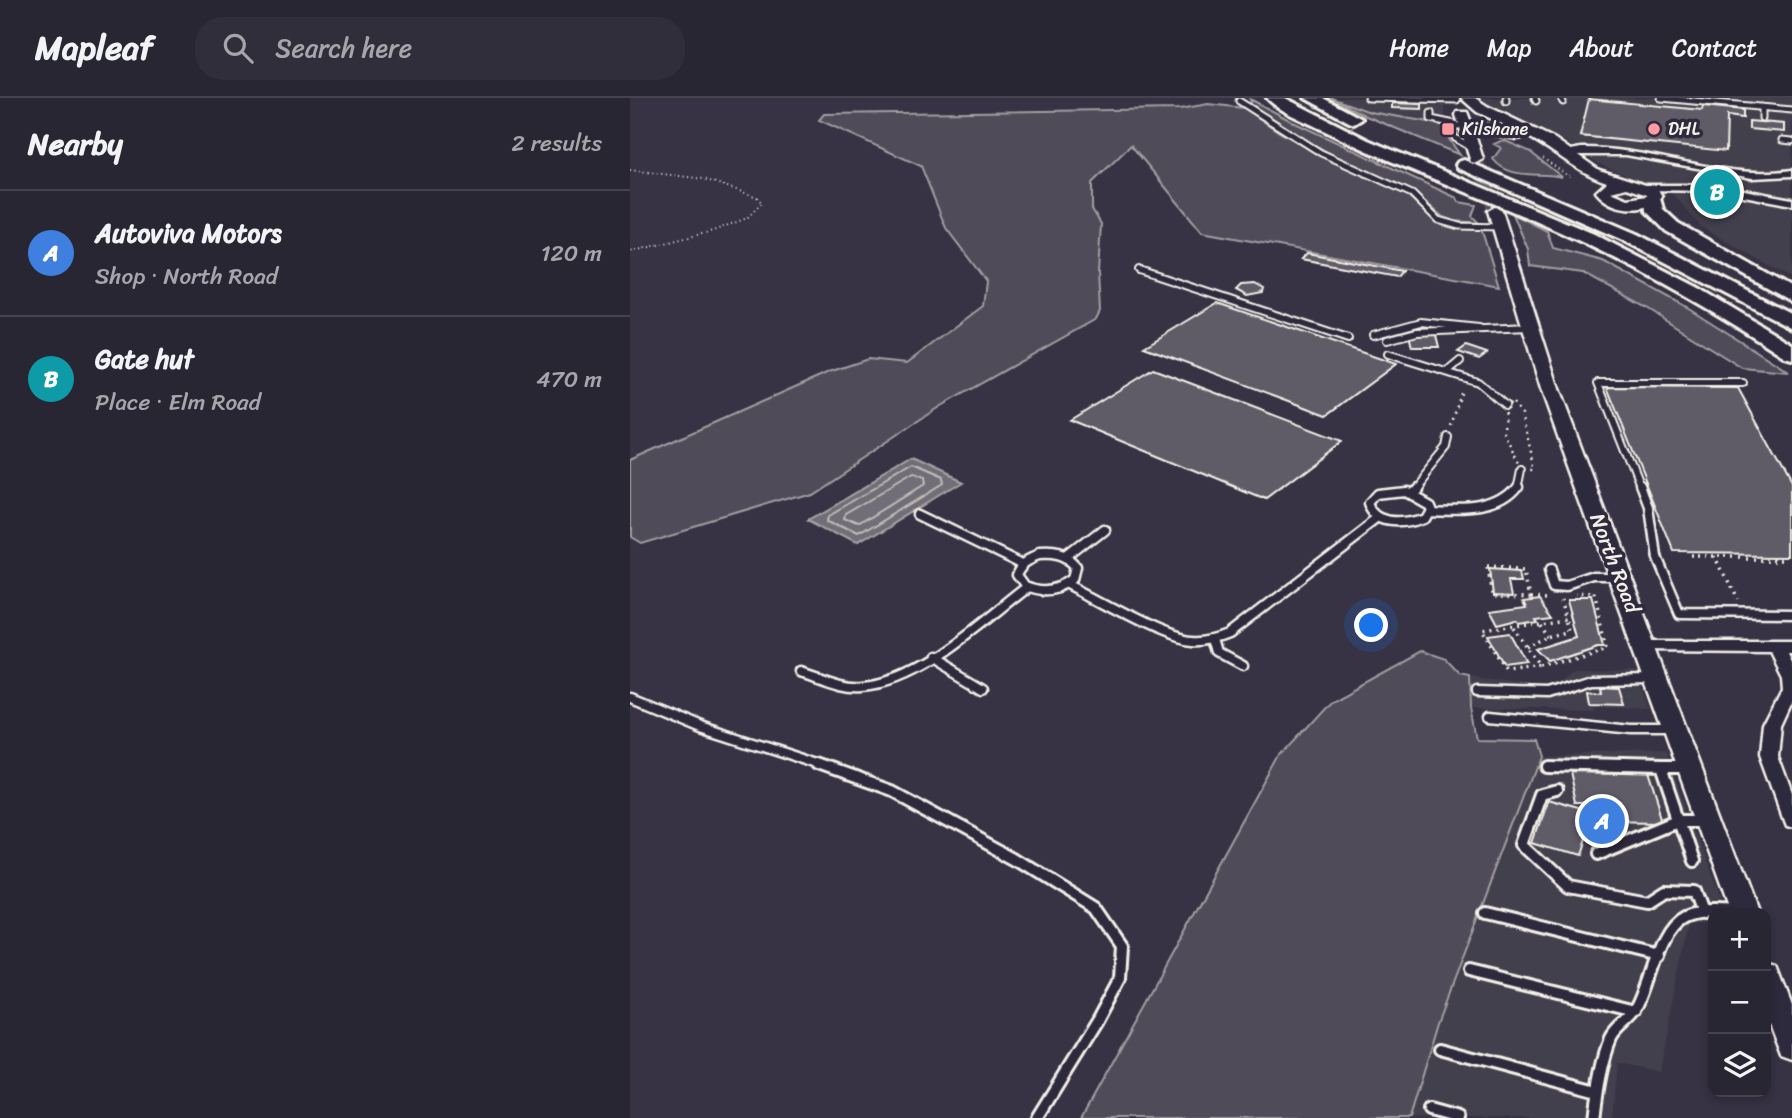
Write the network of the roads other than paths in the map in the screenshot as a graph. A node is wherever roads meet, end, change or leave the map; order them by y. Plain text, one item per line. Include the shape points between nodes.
1 (1274, 98) edge
2 (1312, 98) edge
3 (1368, 98) edge
4 (1661, 98) edge
5 (1460, 99) edge
6 (1239, 101) dead end
7 (1762, 107) junction
8 (1792, 110) edge
9 (1431, 113) dead end
10 (1762, 118) dead end
11 (1465, 125) junction
12 (1370, 126) dead end
13 (1525, 130) junction
14 (1782, 140) dead end
15 (1792, 141) edge
16 (1534, 143) junction
17 (1566, 152) junction
18 (1448, 159) dead end
19 (1792, 173) edge
20 (1644, 191) junction
21 (1603, 192) junction
22 (1792, 202) edge
23 (1792, 208) edge
24 (1498, 219) joint
25 (1139, 270) dead end
26 (1792, 296) edge
27 (1792, 322) edge
28 (1479, 327) junction
29 (1529, 327) junction
30 (1373, 335) dead end
31 (1348, 339) dead end
32 (1387, 340) dead end
33 (1792, 353) edge
34 (1388, 354) dead end
35 (1460, 362) dead end
36 (1448, 371) junction
37 (1743, 383) dead end
38 (1505, 405) road end
39 (1448, 437) road end
40 (1522, 469) road end
41 (1409, 492) junction
42 (1427, 509) junction
43 (920, 514) dead end
44 (1381, 517) junction
45 (1105, 530) dead end
46 (1068, 559) junction
47 (1023, 564) junction
48 (1549, 570) dead end
49 (1620, 577) junction
50 (1070, 585) junction
51 (1027, 587) junction
52 (1792, 615) edge
53 (1215, 639) junction
54 (1647, 646) junction
55 (1783, 646) edge
56 (931, 657) junction
57 (1243, 666) dead end
58 (801, 671) dead end
59 (1660, 679) junction
60 (983, 688) dead end
61 (1477, 692) dead end
62 (630, 697) edge
63 (1490, 716) dead end
64 (1679, 730) junction
65 (1544, 766) dead end
66 (1661, 769) junction
67 (1693, 769) junction
68 (1557, 791) dead end
69 (1792, 818) edge
70 (1678, 820) junction
71 (1712, 820) junction
72 (1596, 854) dead end
73 (1692, 861) dead end
74 (1741, 908) edge
75 (1485, 913) dead end
76 (1702, 913) junction
77 (1708, 913) edge
78 (1659, 956) junction
79 (1469, 971) dead end
80 (1771, 989) edge
81 (1636, 1012) junction
82 (1792, 1047) edge
83 (1440, 1049) dead end
84 (1597, 1091) junction
85 (1429, 1110) dead end
86 (1037, 1118) edge
87 (1458, 1118) edge
88 (1594, 1118) edge

1 - 33 highway via 1369,146 1584,236 1700,296
2 - 12 highway
3 - 5 lane
4 - 7 lane
5 - 11 main road
5 - 13 main road
6 - 24 lane via 1321,153 1412,194 1438,220 1459,226
7 - 8 lane
7 - 10 lane
9 - 11 lane via 1434,121
11 - 13 main road
11 - 16 main road
11 - 16 main road via 1473,150 1492,136
13 - 17 main road
14 - 15 lane
16 - 21 main road
17 - 19 street via 1634,154 1765,176
17 - 20 main road via 1594,173
18 - 27 highway via 1626,233
20 - 21 main road via 1608,186
20 - 21 main road via 1642,203 1625,203
20 - 22 street via 1709,188
20 - 23 street via 1712,195
20 - 26 highway via 1655,211 1672,227
24 - 29 main road, North Road
25 - 31 lane
28 - 29 lane
28 - 30 lane via 1421,322
28 - 32 lane via 1416,332
29 - 49 main road, North Road
34 - 36 lane
35 - 36 lane
36 - 38 lane via 1478,382
37 - 52 lane via 1598,383 1648,508 1654,557 1679,614
39 - 41 lane via 1446,447
40 - 42 lane via 1520,486 1507,500 1486,508
41 - 42 lane via 1421,497
41 - 44 lane via 1386,491 1373,497 1370,508
42 - 44 lane via 1408,521
43 - 47 lane
44 - 53 lane via 1230,633
45 - 46 lane
46 - 47 lane via 1040,556
46 - 50 lane via 1078,568
47 - 51 lane via 1017,575
48 - 49 lane via 1553,585
49 - 54 main road, North Road
50 - 51 lane via 1052,591
50 - 53 lane via 1171,635 1187,640
51 - 56 lane
53 - 57 lane via 1219,653
54 - 55 street
54 - 59 main road, North Road
55 - 69 street via 1790,687 1772,724 1769,757
56 - 58 lane via 915,669 863,686
56 - 60 lane
59 - 61 lane via 1591,680 1547,694
59 - 64 main road, North Road
62 - 86 lane via 700,726 892,791 1096,908 1122,946 1120,978
63 - 64 lane via 1631,730
64 - 67 main road, North Road
65 - 66 lane
66 - 67 lane
66 - 70 lane
67 - 71 main road, North Road
68 - 76 lane via 1542,795 1524,845 1568,886 1647,901 1664,890 1693,891
70 - 71 lane
70 - 72 lane
70 - 73 lane
71 - 74 main road, North Road
75 - 78 lane
76 - 77 lane
76 - 78 lane via 1683,917 1661,941
78 - 81 lane
79 - 81 lane
80 - 82 main road
81 - 84 lane via 1612,1037
83 - 84 lane
84 - 88 lane
85 - 87 lane

